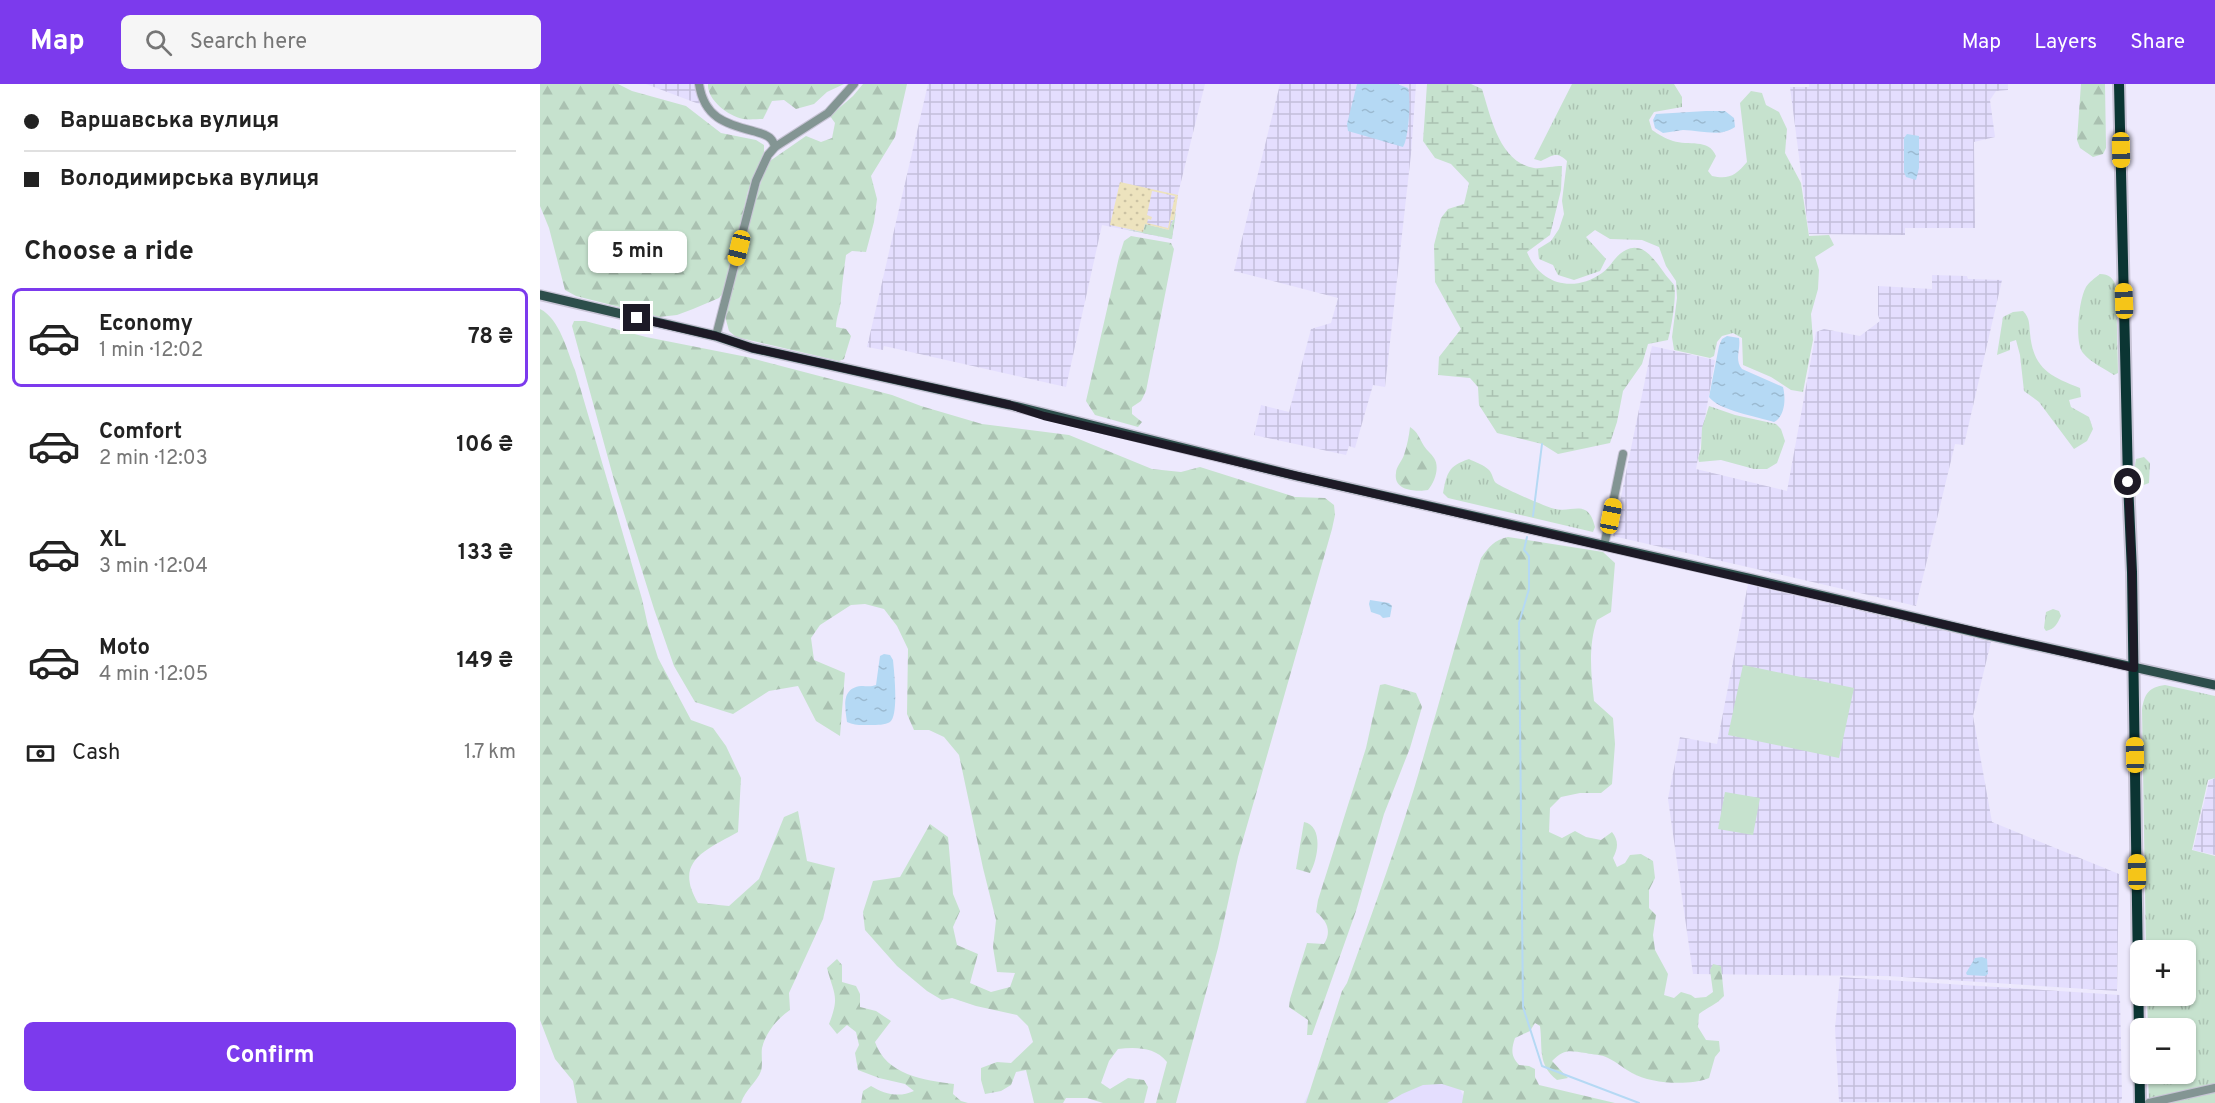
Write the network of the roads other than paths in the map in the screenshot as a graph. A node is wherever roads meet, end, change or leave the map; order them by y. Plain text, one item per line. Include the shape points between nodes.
1 (699, 84) edge
2 (854, 84) edge
3 (2119, 84) edge
4 (776, 147) junction
5 (540, 295) edge
6 (716, 336) junction
7 (1623, 454) dead end
8 (1604, 546) junction
9 (2134, 668) junction
10 (2215, 685) edge
11 (2215, 1088) edge
12 (2140, 1103) edge
13 (2149, 1103) edge

1 - 4 street via 705,104 719,119 762,134
2 - 4 street via 828,113
3 - 9 highway
4 - 6 street via 756,181
5 - 6 main road
6 - 8 main road via 752,348
7 - 8 street
8 - 9 main road
9 - 10 main road
9 - 12 highway
11 - 13 street

